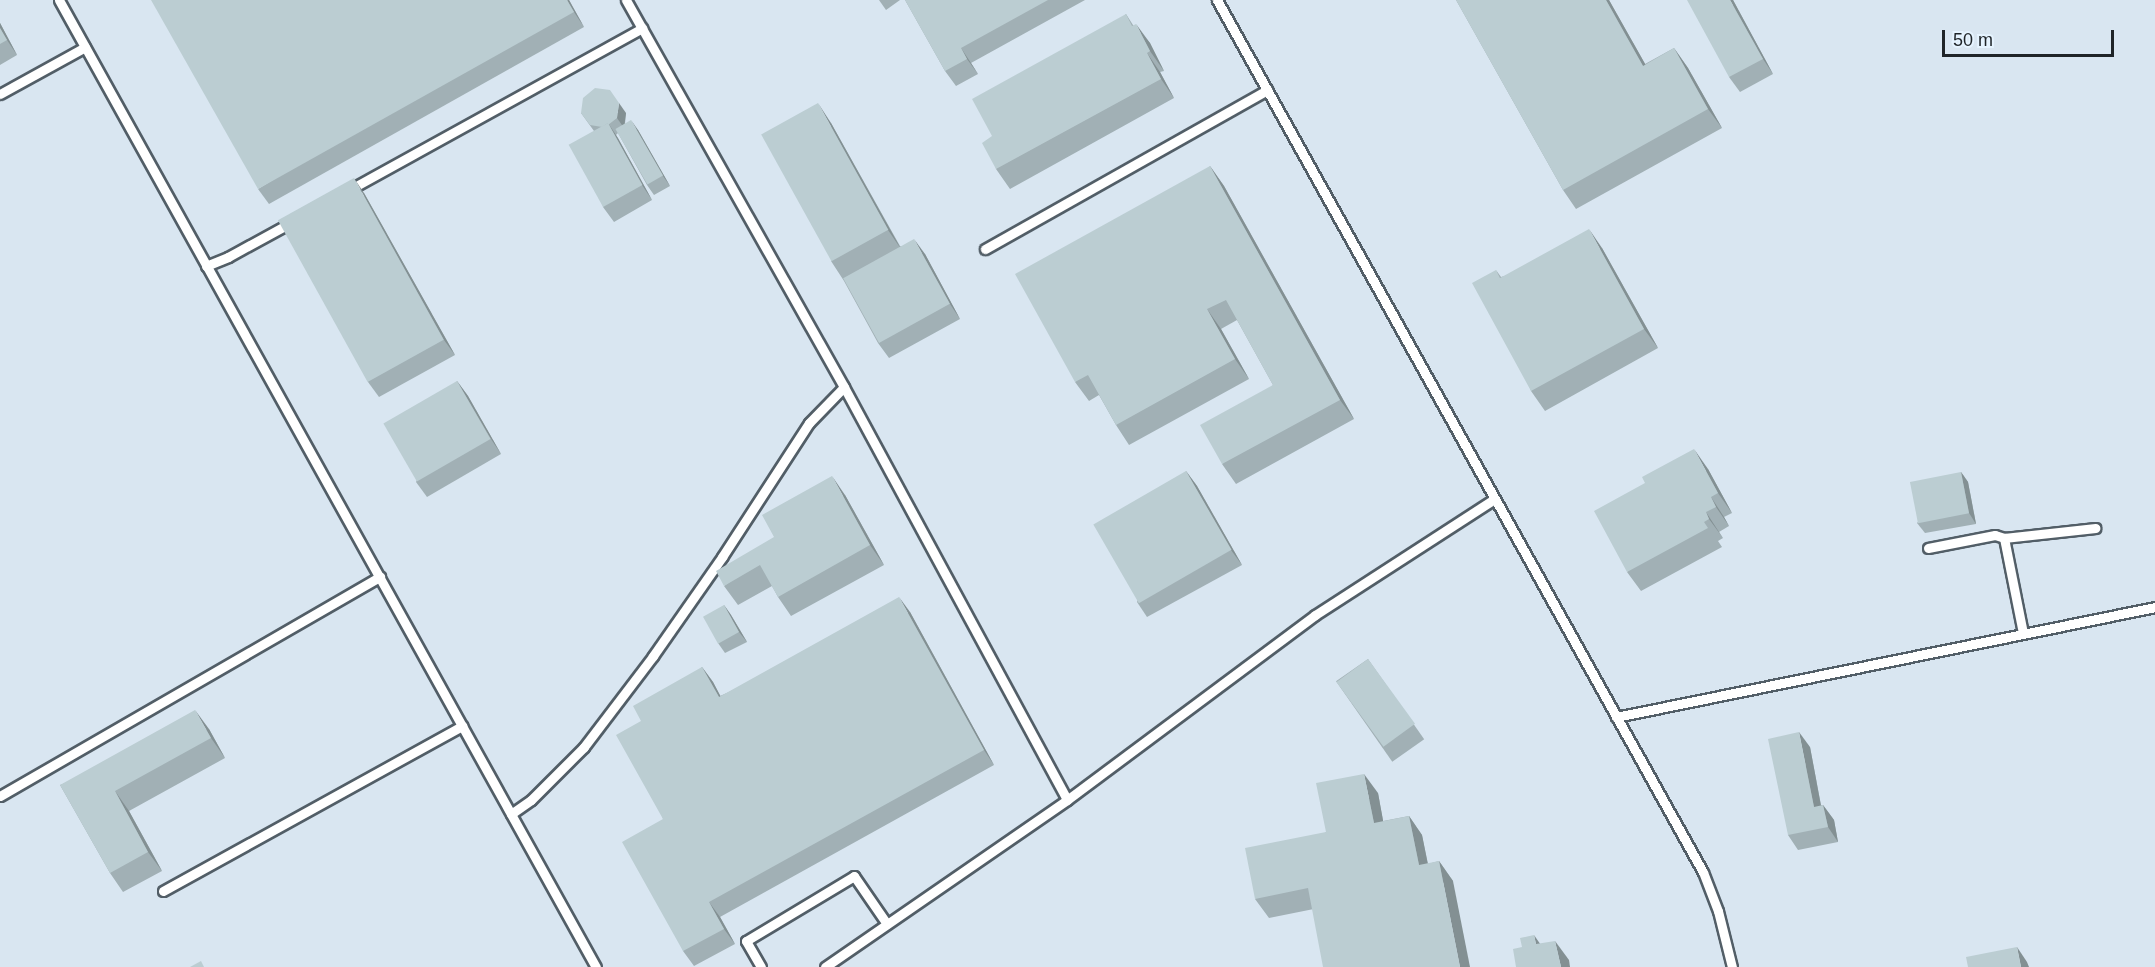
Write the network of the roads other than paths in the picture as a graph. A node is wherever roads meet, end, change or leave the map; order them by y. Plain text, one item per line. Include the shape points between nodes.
1 (59, 0) edge
2 (626, 0) edge
3 (1216, 0) edge
4 (642, 28) junction
5 (85, 47) junction
6 (1267, 90) junction
7 (0, 94) edge
8 (342, 194) edge
9 (301, 217) edge
10 (985, 249) dead end
11 (206, 266) junction
12 (843, 387) junction
13 (1494, 499) junction
14 (2096, 528) dead end
15 (2004, 538) junction
16 (1928, 548) dead end
17 (380, 577) junction
18 (2155, 607) edge
19 (2023, 633) junction
20 (1616, 717) junction
21 (462, 726) junction
22 (0, 796) edge
23 (1067, 800) junction
24 (511, 814) junction
25 (163, 891) dead end
26 (887, 924) junction
27 (596, 967) edge
28 (761, 967) edge
29 (825, 967) edge
30 (1732, 967) edge

1 - 5 lane
2 - 4 lane
3 - 6 lane
4 - 8 lane
4 - 12 lane
5 - 7 lane
5 - 11 lane
6 - 10 lane
6 - 13 lane
9 - 11 lane
11 - 17 lane
12 - 23 lane
12 - 24 lane via 809,423 653,656 584,747 531,800
13 - 20 lane
13 - 23 lane via 1315,615
14 - 15 lane
15 - 16 lane via 1995,535
15 - 19 lane
17 - 21 lane
17 - 22 lane
18 - 19 lane
19 - 20 lane
20 - 30 lane via 1703,872
21 - 24 lane
21 - 25 lane
23 - 26 lane
24 - 27 lane
26 - 28 lane via 854,876 746,941
26 - 29 lane

